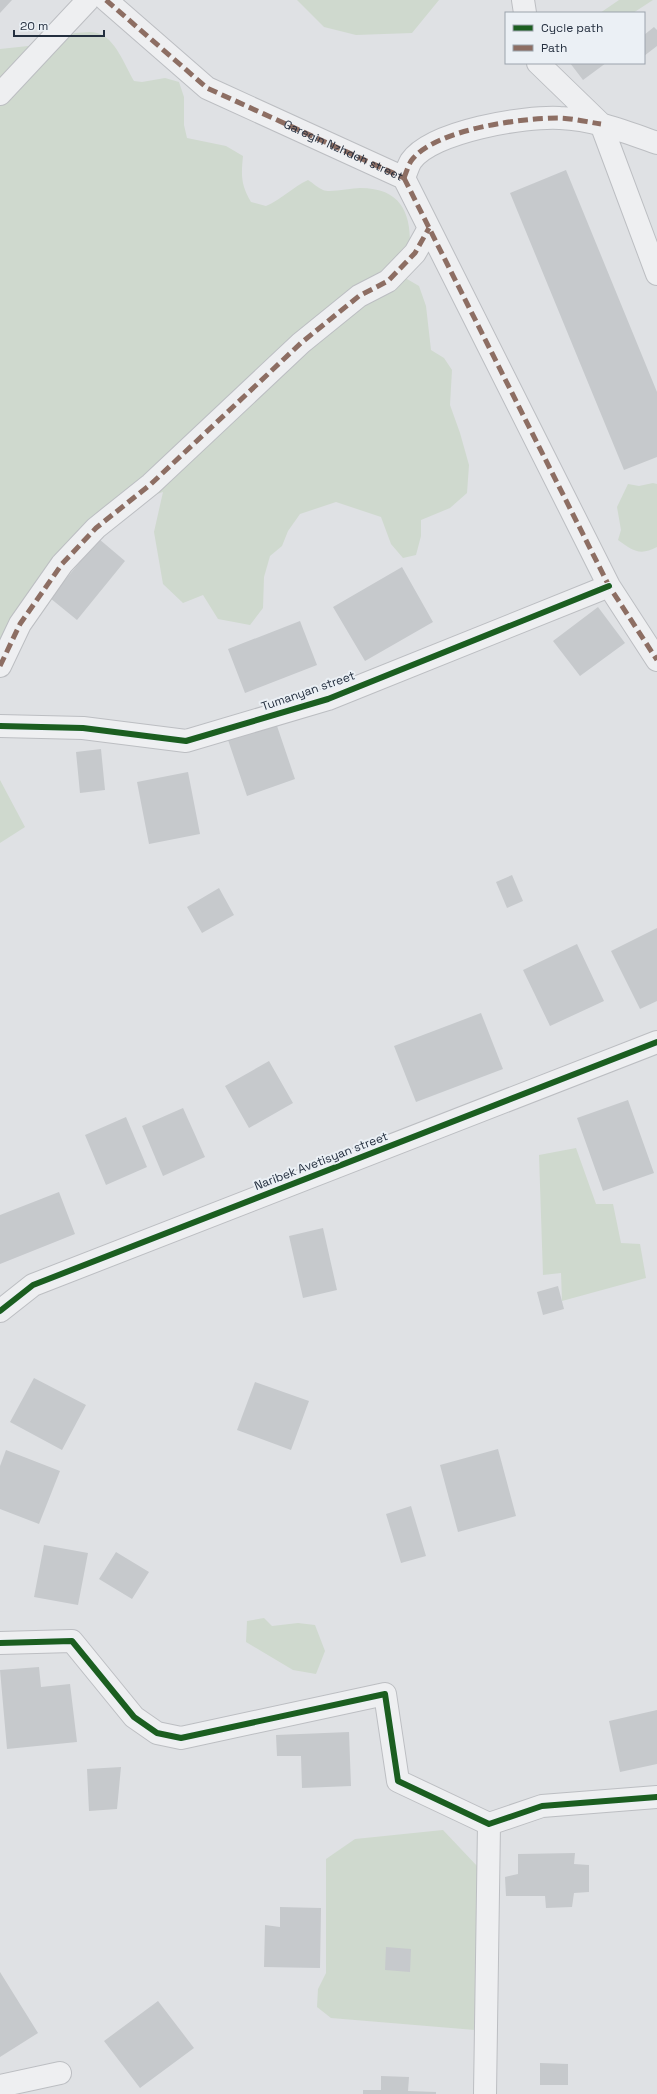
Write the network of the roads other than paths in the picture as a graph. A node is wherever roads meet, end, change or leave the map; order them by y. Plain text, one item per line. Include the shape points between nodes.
1 (88, 0) edge
2 (106, 0) edge
3 (523, 0) edge
4 (525, 12) edge
5 (539, 64) edge
6 (0, 94) edge
7 (601, 124) junction
8 (657, 143) edge
9 (404, 178) junction
10 (430, 228) junction
11 (657, 274) edge
12 (609, 586) junction
13 (657, 660) edge
14 (0, 666) edge
15 (0, 726) edge
16 (657, 1042) edge
17 (0, 1311) edge
18 (0, 1643) edge
19 (657, 1796) edge
20 (489, 1824) junction
21 (60, 2073) dead end
22 (0, 2086) edge
23 (486, 2094) edge

1 - 6 street
2 - 9 street, Garegin Nzhdeh street via 207,88
3 - 4 street
5 - 7 street
7 - 8 street
7 - 9 street, Garegin Nzhdeh street via 560,118 503,122 470,130 432,144 412,161
7 - 11 street
9 - 10 street
10 - 12 street
10 - 14 street via 415,253 388,281 359,296 301,343 151,484 96,528 62,564 20,624
12 - 13 street
12 - 15 street, Tumanyan street via 328,699 186,741 83,728
16 - 17 street, Naribek Avetisyan street via 33,1285
18 - 20 street via 72,1641 134,1717 157,1733 181,1738 385,1694 398,1781
19 - 20 street via 542,1806
20 - 23 street
21 - 22 street

